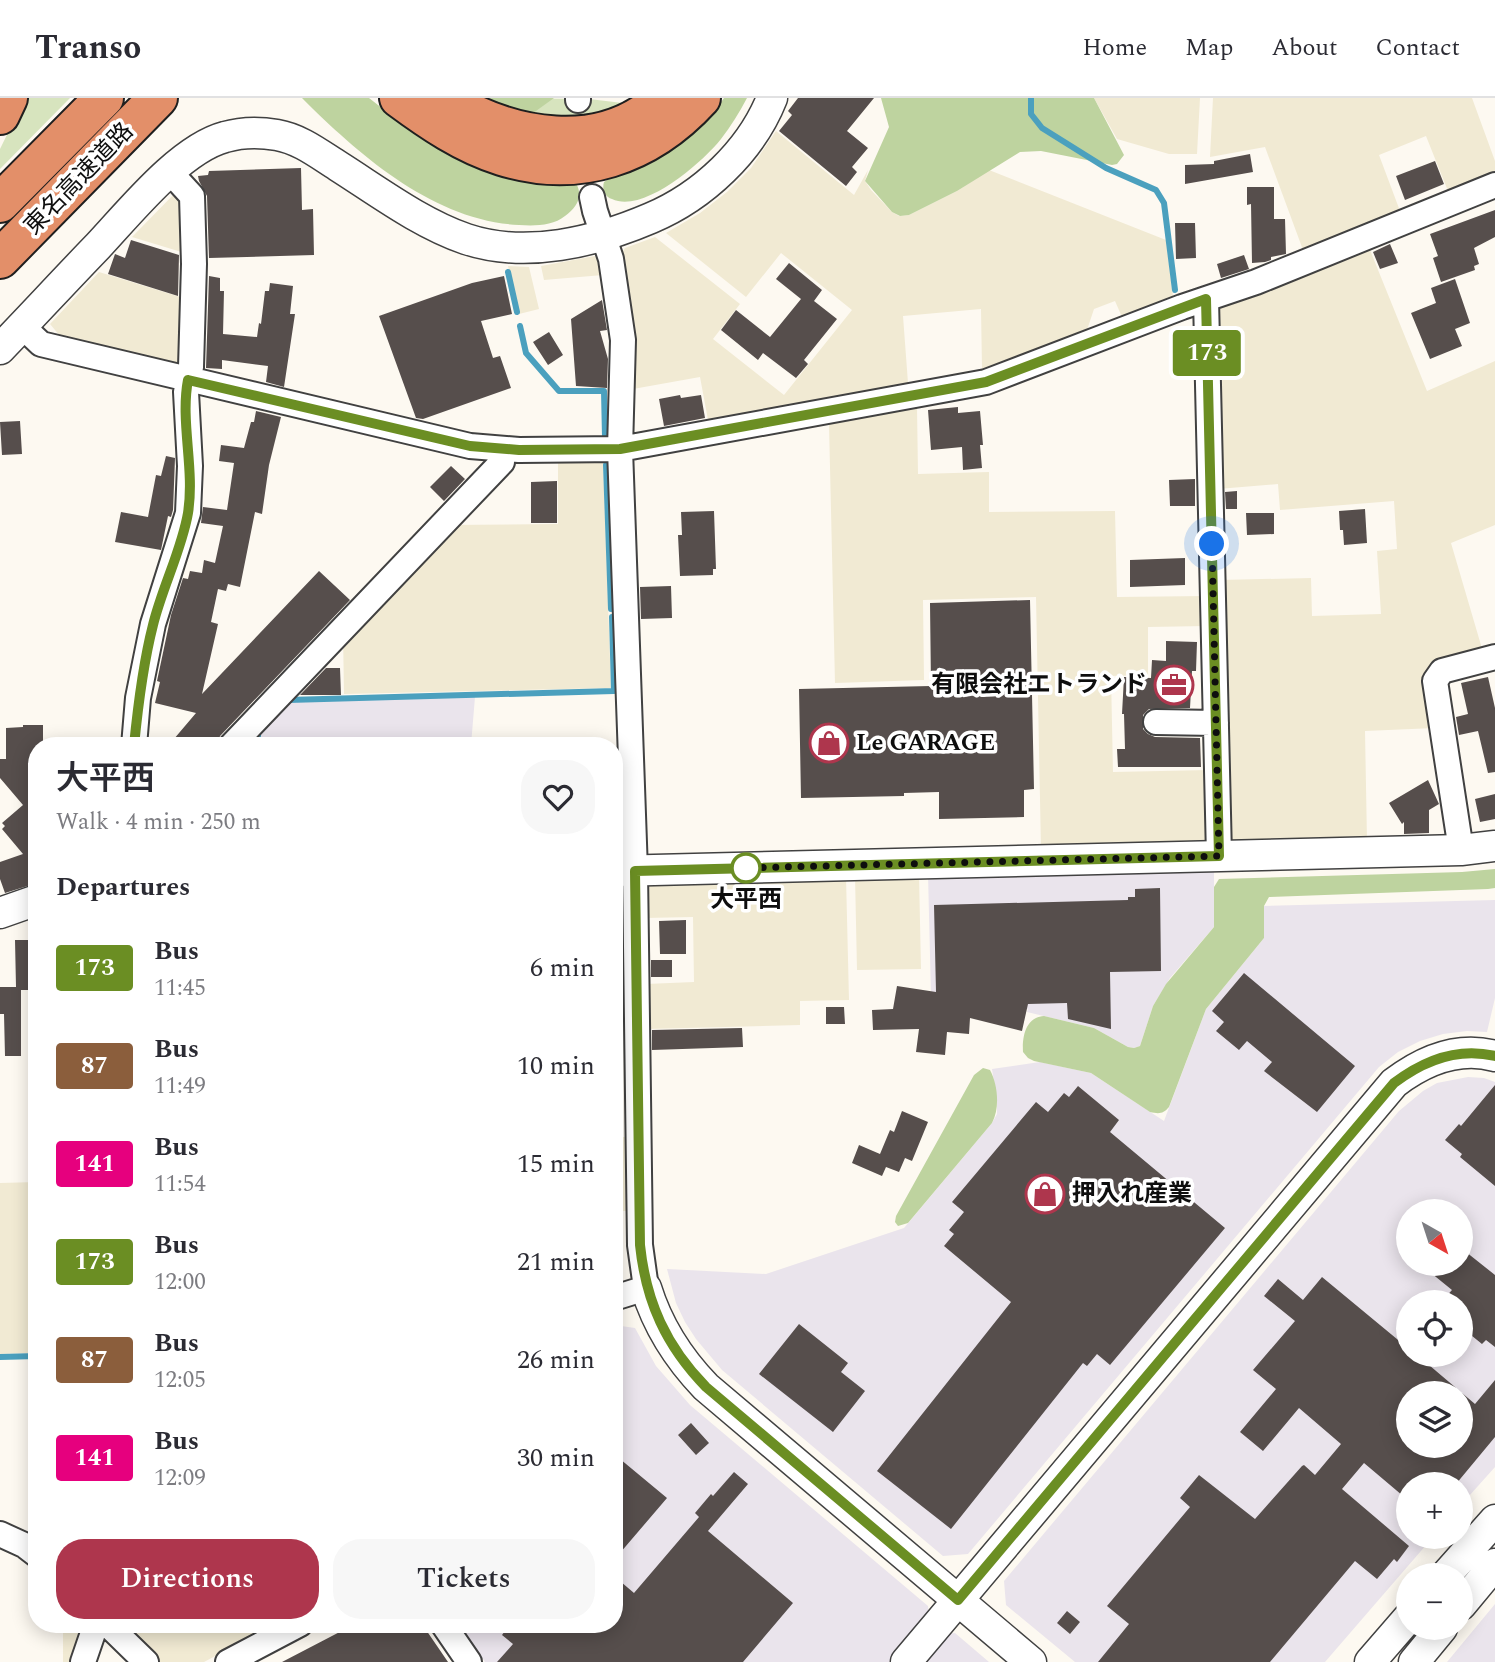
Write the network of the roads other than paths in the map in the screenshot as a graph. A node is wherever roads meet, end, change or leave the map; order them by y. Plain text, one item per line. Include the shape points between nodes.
1 (8, 98) edge
2 (104, 98) edge
3 (158, 98) edge
4 (184, 98) edge
5 (399, 98) edge
6 (444, 98) edge
7 (663, 98) edge
8 (701, 98) edge
9 (772, 98) edge
10 (0, 115) edge
11 (170, 172) junction
12 (1495, 185) edge
13 (592, 197) dead end
14 (0, 203) edge
15 (32, 227) junction
16 (603, 235) junction
17 (0, 259) edge
18 (1206, 299) junction
19 (22, 326) junction
20 (0, 349) edge
21 (188, 380) junction
22 (620, 449) junction
23 (502, 450) junction
24 (1495, 657) edge
25 (1156, 722) dead end
26 (1216, 723) junction
27 (135, 737) edge
28 (240, 737) edge
29 (623, 737) edge
30 (623, 766) edge
31 (1495, 846) edge
32 (1461, 850) junction
33 (1219, 856) junction
34 (624, 871) edge
35 (28, 903) edge
36 (0, 913) edge
37 (1495, 1056) edge
38 (646, 1288) junction
39 (623, 1295) edge
40 (1495, 1520) edge
41 (0, 1534) edge
42 (28, 1548) edge
43 (1457, 1563) edge
44 (1495, 1564) edge
45 (1473, 1591) edge
46 (958, 1600) junction
47 (1396, 1632) edge
48 (93, 1633) edge
49 (116, 1633) edge
50 (283, 1633) edge
51 (449, 1633) edge
52 (1432, 1640) edge
53 (83, 1662) edge
54 (146, 1662) edge
55 (228, 1662) edge
56 (469, 1662) edge
57 (906, 1662) edge
58 (1031, 1662) edge
59 (1370, 1662) edge
60 (1414, 1662) edge

1 - 10 highway
2 - 14 highway, 東名高速道路
3 - 15 highway, 東名高速道路
4 - 15 highway via 152,130
5 - 8 highway via 443,128 500,156 562,166 604,160 653,140
6 - 7 highway via 508,127 562,137 614,128
9 - 16 street via 755,130 714,178 662,214
11 - 16 street via 199,148 224,137 251,132 278,135 304,145 438,228 469,240 532,248
11 - 19 street
11 - 21 street via 192,196
12 - 18 street
13 - 16 street
15 - 17 highway, 東名高速道路
16 - 22 street via 622,320
18 - 22 street via 986,382
18 - 26 street
19 - 20 street
19 - 21 street via 41,344
21 - 23 street via 447,442
21 - 27 street via 188,513 153,624
22 - 23 street
22 - 29 street
23 - 28 street via 502,462
24 - 32 street via 1442,671 1435,681
25 - 26 street
26 - 33 street
30 - 34 street
31 - 32 street
32 - 33 street
33 - 34 street
34 - 38 street via 640,1245
35 - 36 street
37 - 46 street via 1467,1053 1428,1061 1394,1083
38 - 39 street
38 - 46 street via 676,1353 706,1387
40 - 43 street
41 - 42 street
44 - 45 street
46 - 57 street
46 - 58 street
47 - 59 street
48 - 53 street
49 - 54 street
50 - 55 street
51 - 56 street
52 - 60 street

